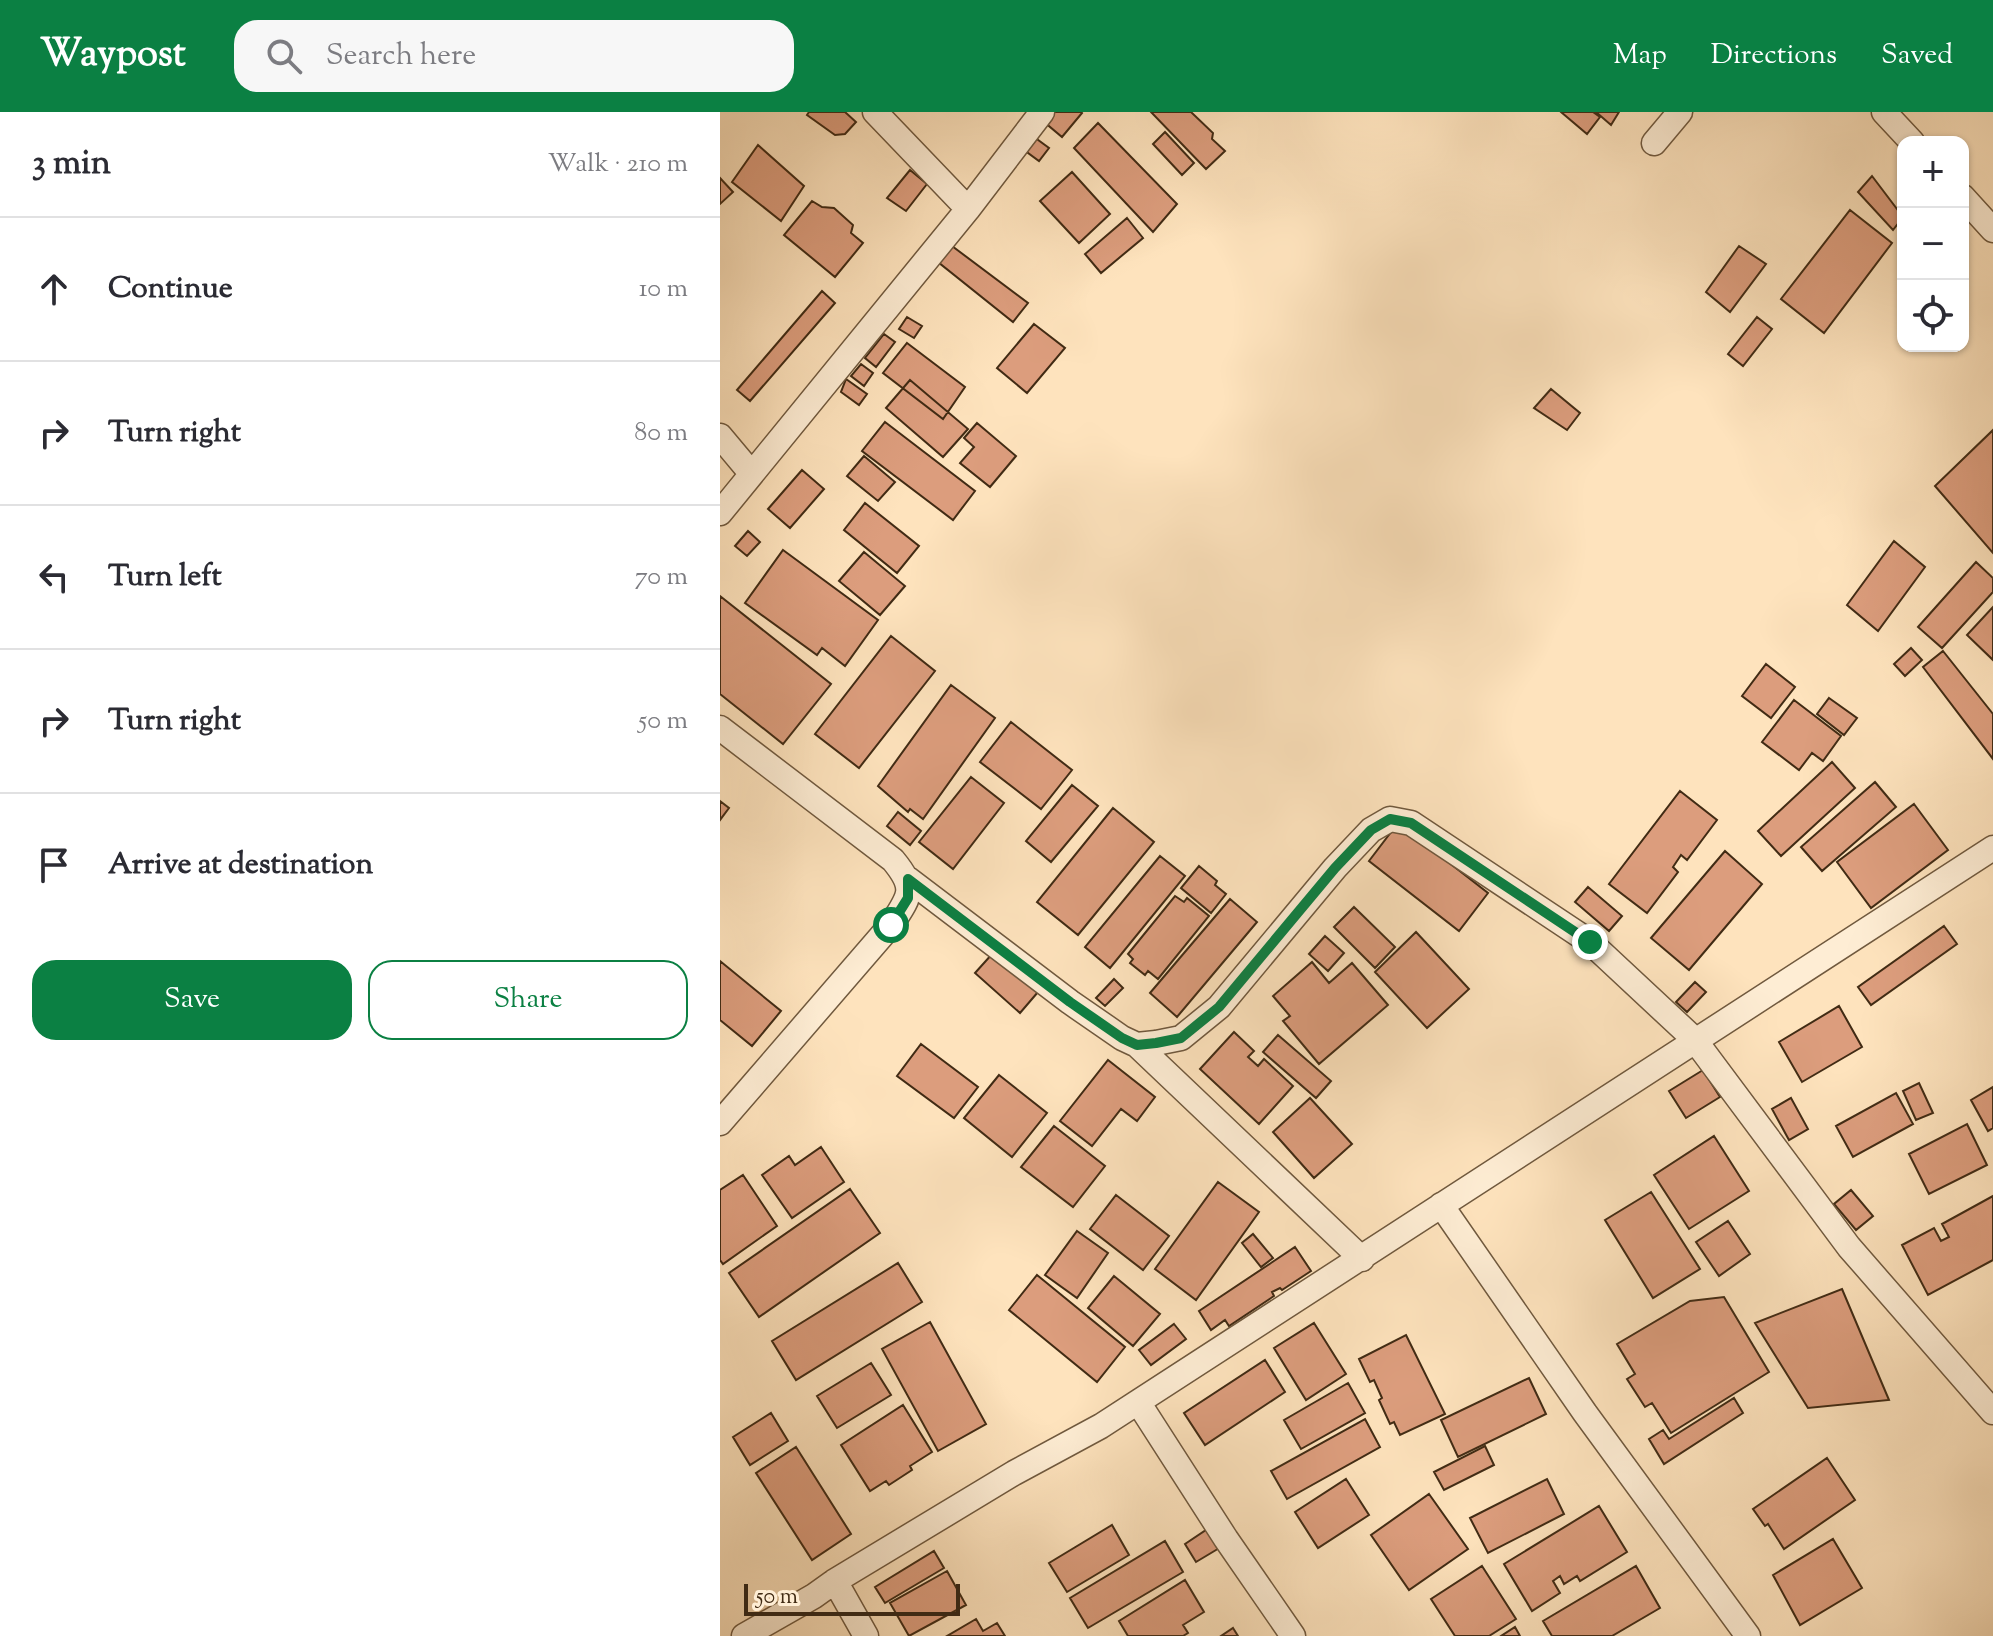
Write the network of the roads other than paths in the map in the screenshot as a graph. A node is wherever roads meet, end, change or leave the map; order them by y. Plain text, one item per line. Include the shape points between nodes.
1 (875, 112) edge
2 (1042, 112) edge
3 (1680, 112) edge
4 (1884, 112) edge
5 (1906, 136) edge
6 (1654, 143) dead end
7 (1969, 204) edge
8 (968, 209) junction
9 (1993, 230) edge
10 (720, 436) edge
11 (751, 473) junction
12 (720, 513) edge
13 (720, 728) edge
14 (1988, 861) edge
15 (908, 879) junction
16 (1694, 1039) junction
17 (1137, 1045) junction
18 (720, 1123) edge
19 (1441, 1205) junction
20 (1362, 1259) junction
21 (1138, 1402) junction
22 (1993, 1412) edge
23 (835, 1581) junction
24 (744, 1636) edge
25 (866, 1636) edge
26 (1293, 1636) edge
27 (1748, 1636) edge

1 - 8 street
2 - 8 street
3 - 6 street
4 - 5 street
7 - 9 street
8 - 11 street
10 - 11 street
11 - 12 street
13 - 15 street via 893,860
14 - 16 street
15 - 17 street via 1070,1002
15 - 18 street via 908,898 891,925
16 - 17 street via 1590,942 1411,823 1390,819 1371,830 1335,868 1219,1007 1181,1038
16 - 19 street
16 - 22 street via 1849,1247
17 - 20 street
19 - 20 street
19 - 27 street
20 - 21 street
21 - 23 street
21 - 26 street
23 - 24 street
23 - 25 street

